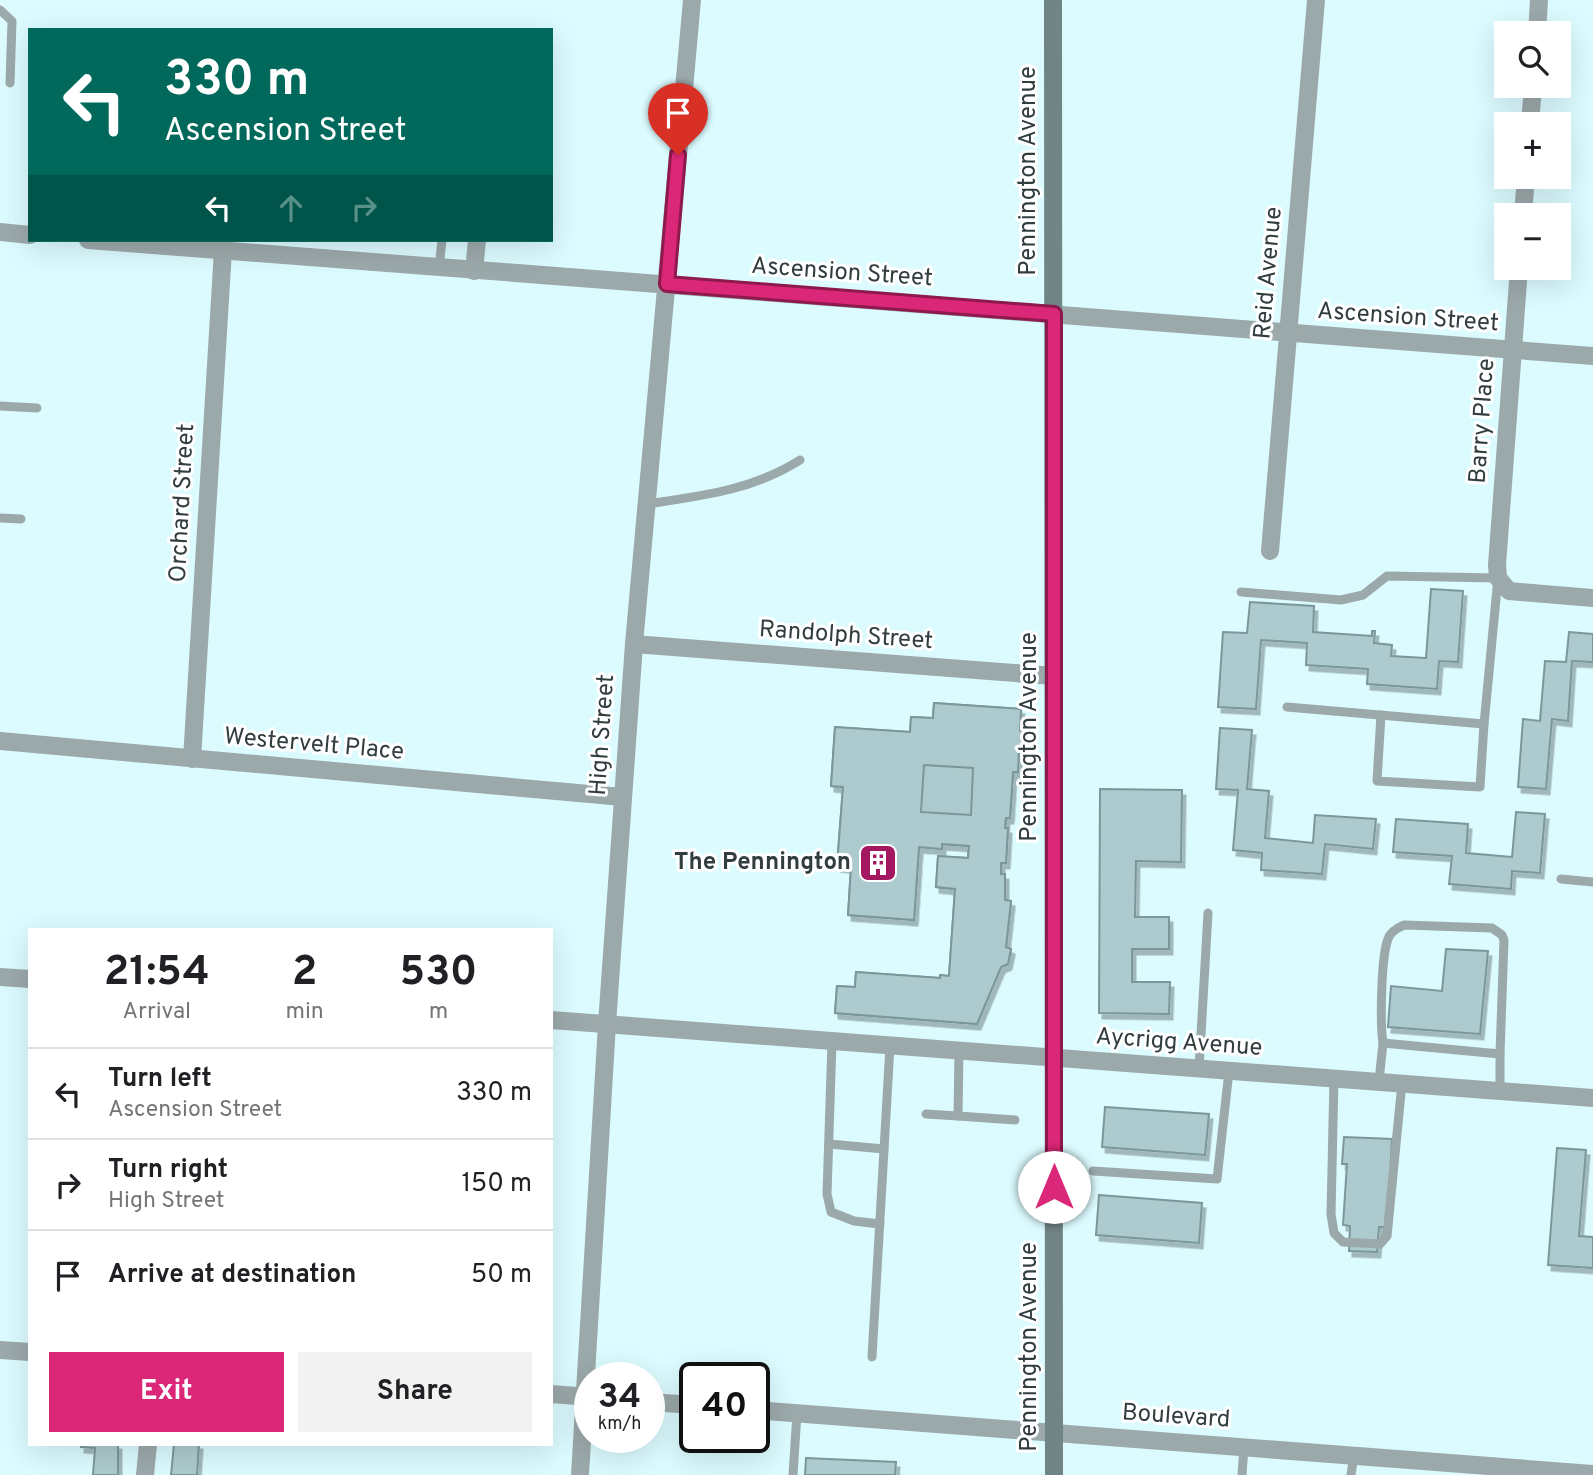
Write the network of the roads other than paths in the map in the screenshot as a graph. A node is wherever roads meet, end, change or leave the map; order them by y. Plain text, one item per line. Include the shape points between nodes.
1 (692, 0) edge
2 (1054, 0) edge
3 (1316, 0) edge
4 (1539, 0) edge
5 (0, 10) edge
6 (1538, 21) edge
7 (0, 60) edge
8 (11, 61) junction
9 (10, 83) dead end
10 (0, 232) edge
11 (28, 235) edge
12 (115, 242) edge
13 (442, 242) edge
14 (477, 242) edge
15 (258, 246) edge
16 (223, 250) junction
17 (439, 268) junction
18 (474, 271) junction
19 (1519, 280) edge
20 (667, 284) junction
21 (1054, 314) junction
22 (1289, 333) junction
23 (1513, 350) junction
24 (1593, 356) edge
25 (0, 406) edge
26 (37, 408) dead end
27 (800, 460) dead end
28 (647, 504) junction
29 (0, 518) edge
30 (21, 519) dead end
31 (1270, 551) dead end
32 (1498, 579) junction
33 (1241, 592) dead end
34 (1593, 598) edge
35 (634, 644) junction
36 (1054, 676) junction
37 (1287, 707) dead end
38 (1381, 715) junction
39 (1484, 724) junction
40 (0, 741) edge
41 (192, 759) junction
42 (623, 797) junction
43 (1561, 879) dead end
44 (1593, 882) edge
45 (1208, 913) dead end
46 (0, 977) edge
47 (28, 979) edge
48 (553, 1020) edge
49 (607, 1024) junction
50 (832, 1042) junction
51 (1383, 1043) junction
52 (890, 1046) junction
53 (959, 1051) junction
54 (1500, 1054) junction
55 (1054, 1059) junction
56 (1199, 1069) junction
57 (1229, 1071) junction
58 (1334, 1078) junction
59 (1379, 1081) junction
60 (1402, 1083) junction
61 (1500, 1091) junction
62 (1593, 1098) edge
63 (926, 1114) dead end
64 (958, 1116) junction
65 (1015, 1120) dead end
66 (829, 1144) junction
67 (884, 1149) junction
68 (1093, 1171) dead end
69 (880, 1224) junction
70 (0, 1350) edge
71 (28, 1352) edge
72 (872, 1357) dead end
73 (589, 1362) edge
74 (553, 1394) edge
75 (574, 1396) edge
76 (770, 1411) edge
77 (797, 1413) junction
78 (1054, 1432) junction
79 (148, 1446) edge
80 (1244, 1447) junction
81 (582, 1453) edge
82 (1354, 1455) junction
83 (1593, 1474) edge
84 (145, 1475) edge
85 (580, 1475) edge
86 (793, 1475) edge
87 (1054, 1475) edge
88 (1242, 1475) edge
89 (1351, 1475) edge

1 - 20 street, High Street
2 - 21 street, Pennington Avenue
3 - 22 street, Reid Avenue
4 - 6 street
5 - 8 lane via 12,21
7 - 8 lane
8 - 9 lane
10 - 11 street
12 - 16 street, Ascension Street
13 - 17 lane
14 - 18 street
15 - 16 street, Ascension Street
15 - 17 street, Ascension Street
16 - 41 street, Orchard Street
17 - 18 street, Ascension Street
18 - 20 street, Ascension Street
19 - 23 street, Barry Place
20 - 21 street, Ascension Street
20 - 28 street, High Street
21 - 22 street, Ascension Street
21 - 36 street, Pennington Avenue
22 - 23 street, Ascension Street
22 - 31 street, Reid Avenue
23 - 24 street, Ascension Street
23 - 32 street, Barry Place
25 - 26 lane
27 - 28 lane via 766,479 725,493
28 - 35 street, High Street
29 - 30 lane
32 - 33 lane via 1387,576 1363,595 1341,600
32 - 34 street via 1509,591
32 - 39 lane
35 - 36 street, Randolph Street
35 - 42 street, High Street
36 - 55 street, Pennington Avenue
37 - 38 lane
38 - 39 lane
38 - 39 lane via 1377,781 1480,787
40 - 41 street, Westervelt Place
41 - 42 street, Westervelt Place
42 - 49 street, High Street
43 - 44 lane
45 - 56 lane
46 - 47 street
48 - 49 street, Aycrigg Avenue
49 - 50 street, Aycrigg Avenue
49 - 73 street, High Street
50 - 52 street, Aycrigg Avenue
50 - 66 lane
51 - 54 lane
51 - 54 lane via 1386,948 1392,932 1404,925 1492,928 1504,940
51 - 59 lane
52 - 53 street, Aycrigg Avenue
52 - 67 lane
53 - 55 street, Aycrigg Avenue
53 - 64 lane
54 - 61 lane
55 - 56 street, Aycrigg Avenue
55 - 78 street, Pennington Avenue
56 - 57 street, Aycrigg Avenue
57 - 58 street, Aycrigg Avenue
57 - 68 lane via 1217,1179
58 - 59 street, Aycrigg Avenue
58 - 60 lane via 1331,1214 1334,1233 1343,1242 1381,1244 1387,1236
59 - 60 street, Aycrigg Avenue
60 - 61 street, Aycrigg Avenue
61 - 62 street, Aycrigg Avenue
63 - 64 lane
64 - 65 lane
66 - 67 lane
66 - 69 lane via 831,1212
67 - 69 lane
69 - 72 lane
70 - 71 street
74 - 75 street
76 - 77 street, Boulevard
77 - 78 street, Boulevard
77 - 86 lane
78 - 80 street, Boulevard
78 - 87 street, Pennington Avenue
79 - 84 street
80 - 82 street, Boulevard
80 - 88 lane
81 - 85 street, High Street
82 - 83 street, Boulevard
82 - 89 lane

